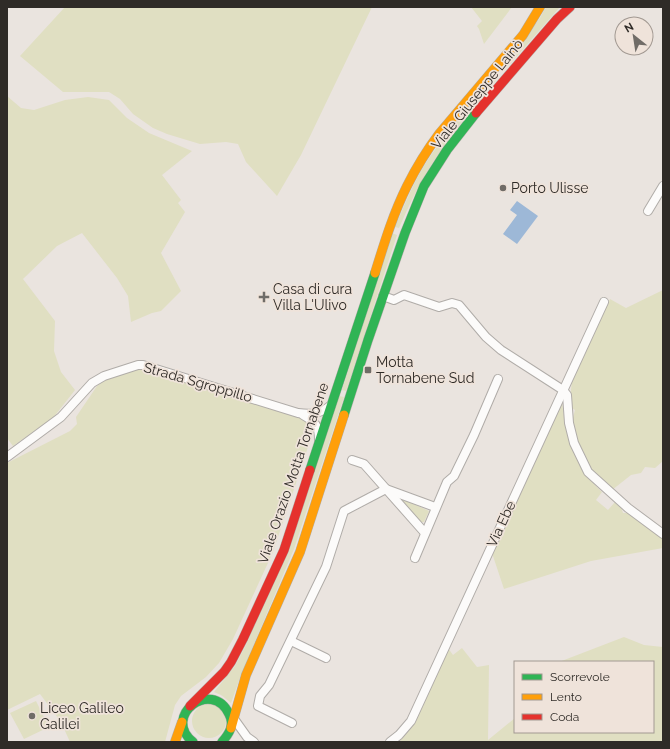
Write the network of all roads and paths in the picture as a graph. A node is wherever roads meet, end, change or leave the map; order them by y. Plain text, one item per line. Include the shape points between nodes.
1 (540, 7) edge
2 (570, 7) edge
3 (663, 186) edge
4 (648, 211) dead end
5 (373, 276) joint
6 (383, 296) junction
7 (604, 302) dead end
8 (498, 379) dead end
9 (563, 390) junction
10 (331, 405) junction
11 (298, 413) junction
12 (319, 443) junction
13 (7, 457) edge
14 (352, 460) dead end
15 (386, 488) junction
16 (435, 507) junction
17 (424, 533) junction
18 (663, 534) edge
19 (415, 558) dead end
20 (291, 641) junction
21 (326, 658) dead end
22 (190, 706) junction
23 (184, 716) junction
24 (292, 723) dead end
25 (233, 724) junction
26 (175, 742) edge
27 (193, 742) edge
28 (222, 742) edge
29 (254, 742) edge
30 (390, 742) edge

1 - 5 main road, Viale Giuseppe Lainò via 523,35 429,148 407,186
2 - 6 main road, Viale Giuseppe Lainò via 557,19 447,150 424,186
3 - 4 street
5 - 10 main road, Viale Orazio Motta Tornabene
6 - 9 street via 394,300 404,295 439,307 452,303 459,305 501,350
6 - 25 main road, Viale Orazio Motta Tornabene via 300,552 246,674
7 - 9 street, Via Ebe
8 - 16 street via 454,476 447,482
9 - 18 street via 567,395 574,443 588,472 628,508
9 - 30 street, Via Ebe via 411,720
10 - 11 street via 316,414
10 - 12 main road, Viale Orazio Motta Tornabene
11 - 12 street via 311,419 317,426
11 - 13 street, Strada Sgroppillo via 138,365 104,376 92,383 61,416
12 - 22 main road, Viale Orazio Motta Tornabene via 284,550 244,639 224,672
14 - 15 street via 364,464
15 - 16 street
15 - 17 street
15 - 20 street via 344,511 326,567
16 - 17 street
17 - 19 street
20 - 21 street
20 - 24 street via 269,686 260,696 258,706
22 - 23 main road, Viale Orazio Motta Tornabene
22 - 25 main road via 201,699 214,700 229,711
23 - 26 main road, Viale Orazio Motta Tornabene
23 - 27 main road via 184,729
25 - 28 main road, Viale Orazio Motta Tornabene
25 - 29 street

